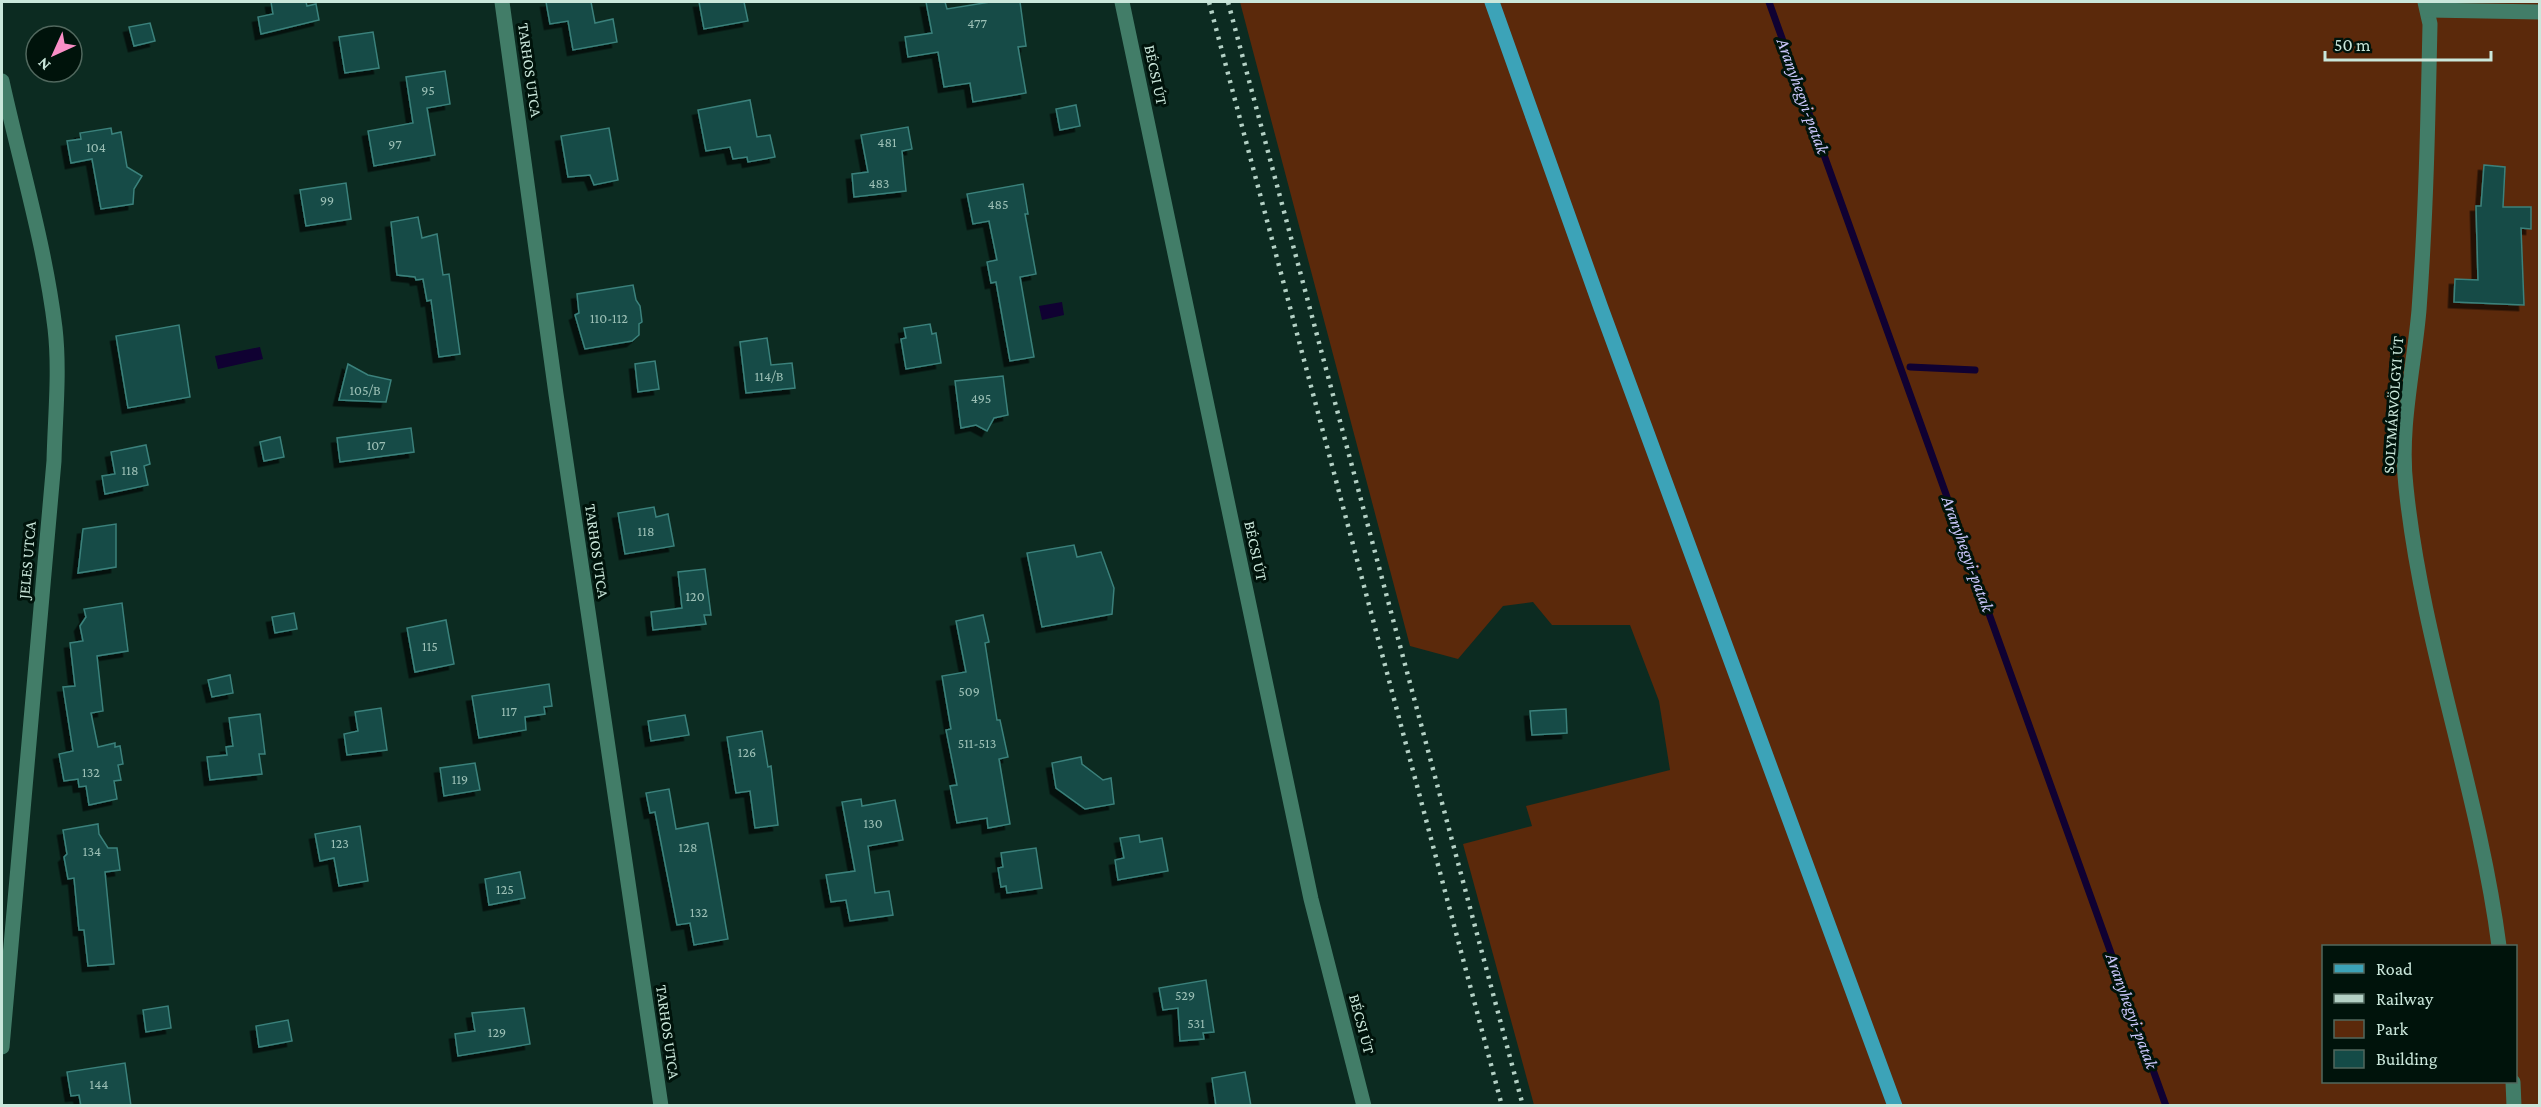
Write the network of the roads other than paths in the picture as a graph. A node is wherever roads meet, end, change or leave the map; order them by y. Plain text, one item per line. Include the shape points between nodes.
1 (502, 2) edge
2 (1122, 2) edge
3 (1492, 2) edge
4 (2426, 6) edge
5 (2540, 12) edge
6 (2, 81) edge
7 (2499, 945) edge
8 (2, 1047) edge
9 (2513, 1083) edge
10 (661, 1106) edge
11 (1364, 1106) edge
12 (1895, 1106) edge
13 (2514, 1106) edge

1 - 10 street, TARHOS UTCA
2 - 11 street, BÉCSI ÚT via 1311,899
3 - 12 main road
4 - 5 street
4 - 7 street, SOLYMÁRVÖLGYI ÚT via 2427,177 2405,485 2420,583 2491,884
6 - 8 street, JELES UTCA via 43,260 57,363 54,461
9 - 13 street

